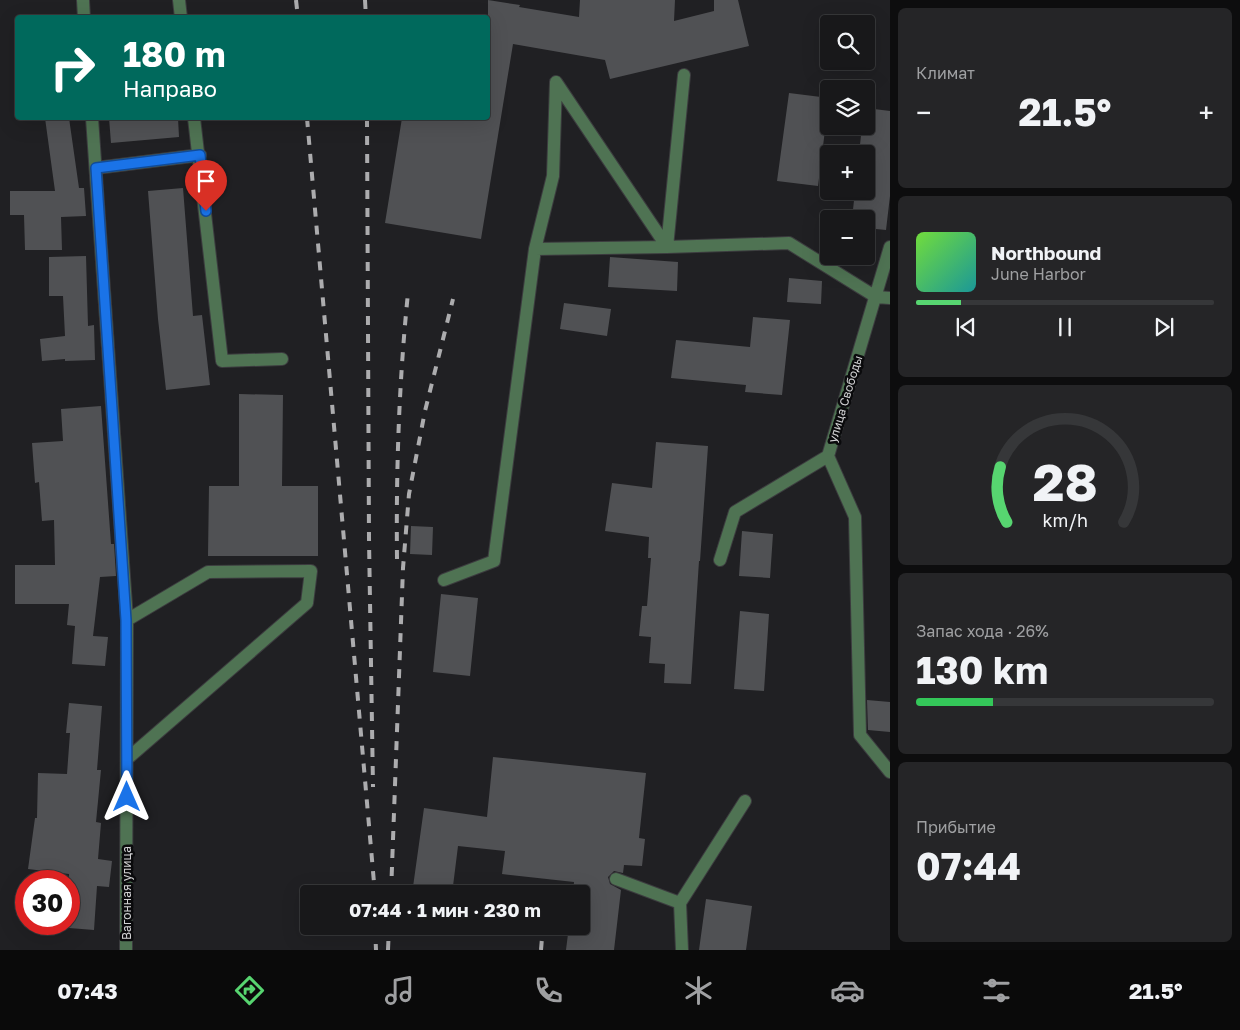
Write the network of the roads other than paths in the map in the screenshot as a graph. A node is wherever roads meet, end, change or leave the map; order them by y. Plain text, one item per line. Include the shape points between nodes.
1 (83, 0) edge
2 (179, 0) edge
3 (84, 15) edge
4 (181, 15) edge
5 (684, 75) dead end
6 (92, 120) edge
7 (194, 120) edge
8 (200, 155) junction
9 (96, 168) junction
10 (667, 247) junction
11 (890, 247) edge
12 (535, 249) junction
13 (876, 297) junction
14 (890, 298) edge
15 (282, 359) dead end
16 (828, 456) junction
17 (720, 560) dead end
18 (444, 580) dead end
19 (126, 620) junction
20 (127, 759) junction
21 (890, 772) edge
22 (745, 801) dead end
23 (616, 879) dead end
24 (680, 903) junction
25 (126, 950) edge
26 (682, 950) edge

1 - 3 street
2 - 4 street
5 - 10 street
6 - 9 street, Вагонная улица
7 - 8 street
8 - 9 street
8 - 15 street via 222,361
9 - 19 street, Вагонная улица
10 - 12 street
10 - 12 street via 556,82 553,176
10 - 13 street via 789,243
11 - 13 street, улица Свободы
12 - 18 street via 494,561
13 - 14 street
13 - 16 street, улица Свободы
16 - 17 street, улица Свободы via 735,512
16 - 21 street via 855,517 860,735
19 - 20 street, Вагонная улица
19 - 20 street via 208,572 311,572 307,603
20 - 25 street, Вагонная улица
22 - 24 street
23 - 24 street
24 - 26 street

